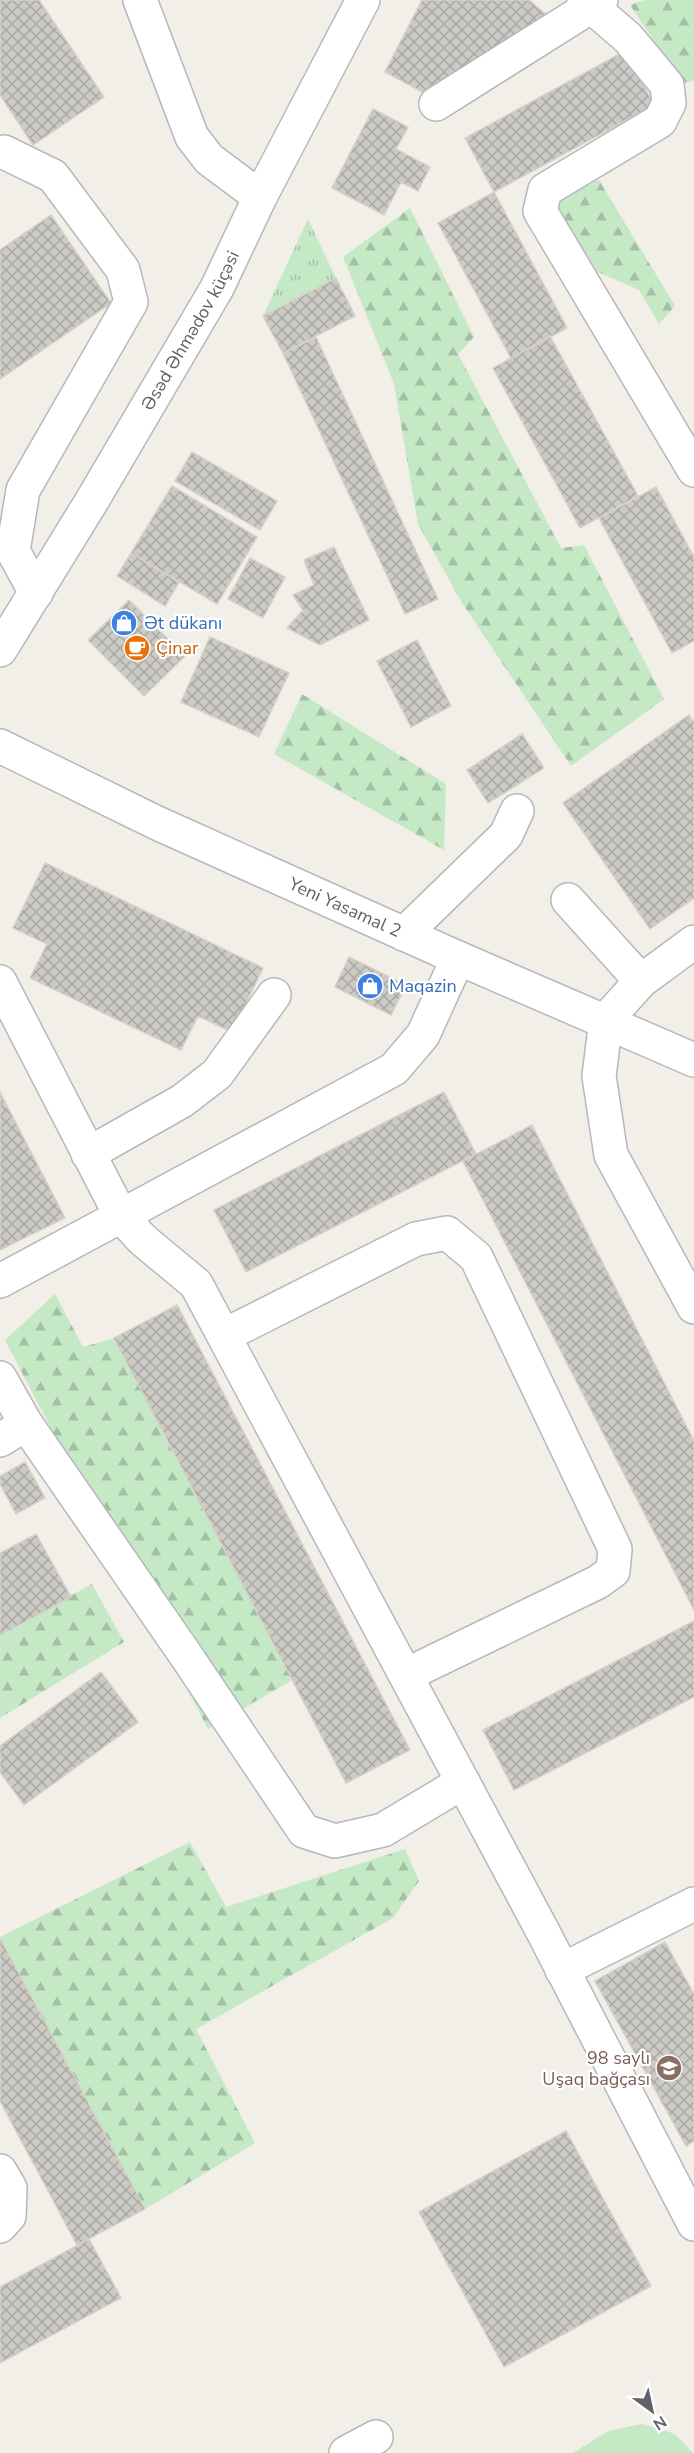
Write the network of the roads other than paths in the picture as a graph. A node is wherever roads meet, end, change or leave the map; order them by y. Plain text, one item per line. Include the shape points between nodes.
1 (140, 0) edge
2 (363, 0) edge
3 (592, 2) edge
4 (436, 104) dead end
5 (4, 152) dead end
6 (260, 197) junction
7 (694, 470) edge
8 (36, 593) junction
9 (0, 650) edge
10 (0, 746) edge
11 (517, 811) dead end
12 (567, 900) dead end
13 (404, 934) junction
14 (694, 942) edge
15 (458, 958) junction
16 (641, 981) junction
17 (0, 982) edge
18 (274, 995) dead end
19 (606, 1020) junction
20 (694, 1060) edge
21 (88, 1154) junction
22 (121, 1216) junction
23 (0, 1281) edge
24 (694, 1307) edge
25 (225, 1335) junction
26 (0, 1378) edge
27 (13, 1432) edge
28 (406, 1675) junction
29 (463, 1782) junction
30 (694, 1904) edge
31 (562, 1970) junction
32 (0, 2171) edge
33 (694, 2224) edge
34 (0, 2226) edge
35 (376, 2437) dead end
36 (346, 2453) edge

1 - 6 street via 192,137 209,159
2 - 6 street, Əsəd Əhmədov küçəsi
3 - 4 street
3 - 7 street via 667,85 669,103 660,121 545,190 540,211
5 - 8 street via 53,176 123,270 131,302 23,490 13,551
6 - 8 street, Əsəd Əhmədov küçəsi via 217,288
8 - 9 street, Əsəd Əhmədov küçəsi
10 - 13 street, Yeni Yasamal 2 via 157,823
11 - 13 street via 506,835
12 - 16 street
13 - 15 street, Yeni Yasamal 2
14 - 16 street
15 - 19 street, Yeni Yasamal 2
15 - 22 street via 423,1035 394,1069
16 - 19 street
17 - 21 street
18 - 21 street via 217,1074 182,1101
19 - 20 street, Yeni Yasamal 2
19 - 24 street via 598,1076 611,1155
21 - 22 street
22 - 23 street
22 - 25 street via 142,1240 196,1284
25 - 28 street
25 - 28 street via 416,1239 447,1233 476,1257 615,1549 613,1571 598,1582
26 - 27 street
27 - 29 street via 188,1657 304,1831 335,1841 383,1830
28 - 29 street
29 - 31 street
30 - 31 street
31 - 33 street
32 - 34 street via 10,2188 9,2217
35 - 36 street

